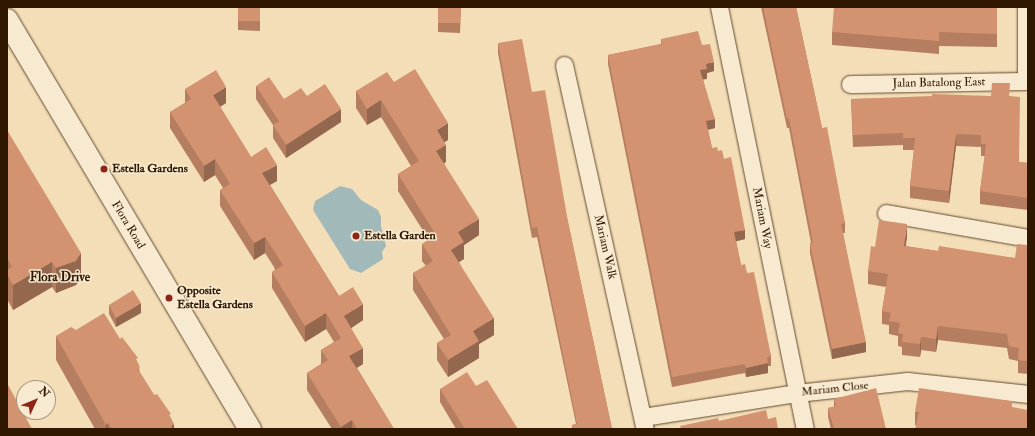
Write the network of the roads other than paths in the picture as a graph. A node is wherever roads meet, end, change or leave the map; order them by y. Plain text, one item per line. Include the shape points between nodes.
1 (719, 7) edge
2 (1026, 7) edge
3 (7, 20) edge
4 (564, 65) dead end
5 (1027, 81) edge
6 (850, 84) dead end
7 (886, 213) dead end
8 (1028, 238) edge
9 (797, 393) junction
10 (1028, 394) edge
11 (644, 423) edge
12 (250, 429) edge
13 (805, 429) edge

1 - 9 street, Mariam Way
2 - 5 street
3 - 12 street, Flora Road
4 - 11 street, Mariam Walk
5 - 6 street, Jalan Batalong East
7 - 8 street
9 - 10 street, Mariam Close via 907,381
9 - 11 street, Mariam Close
9 - 13 street, Mariam Way

